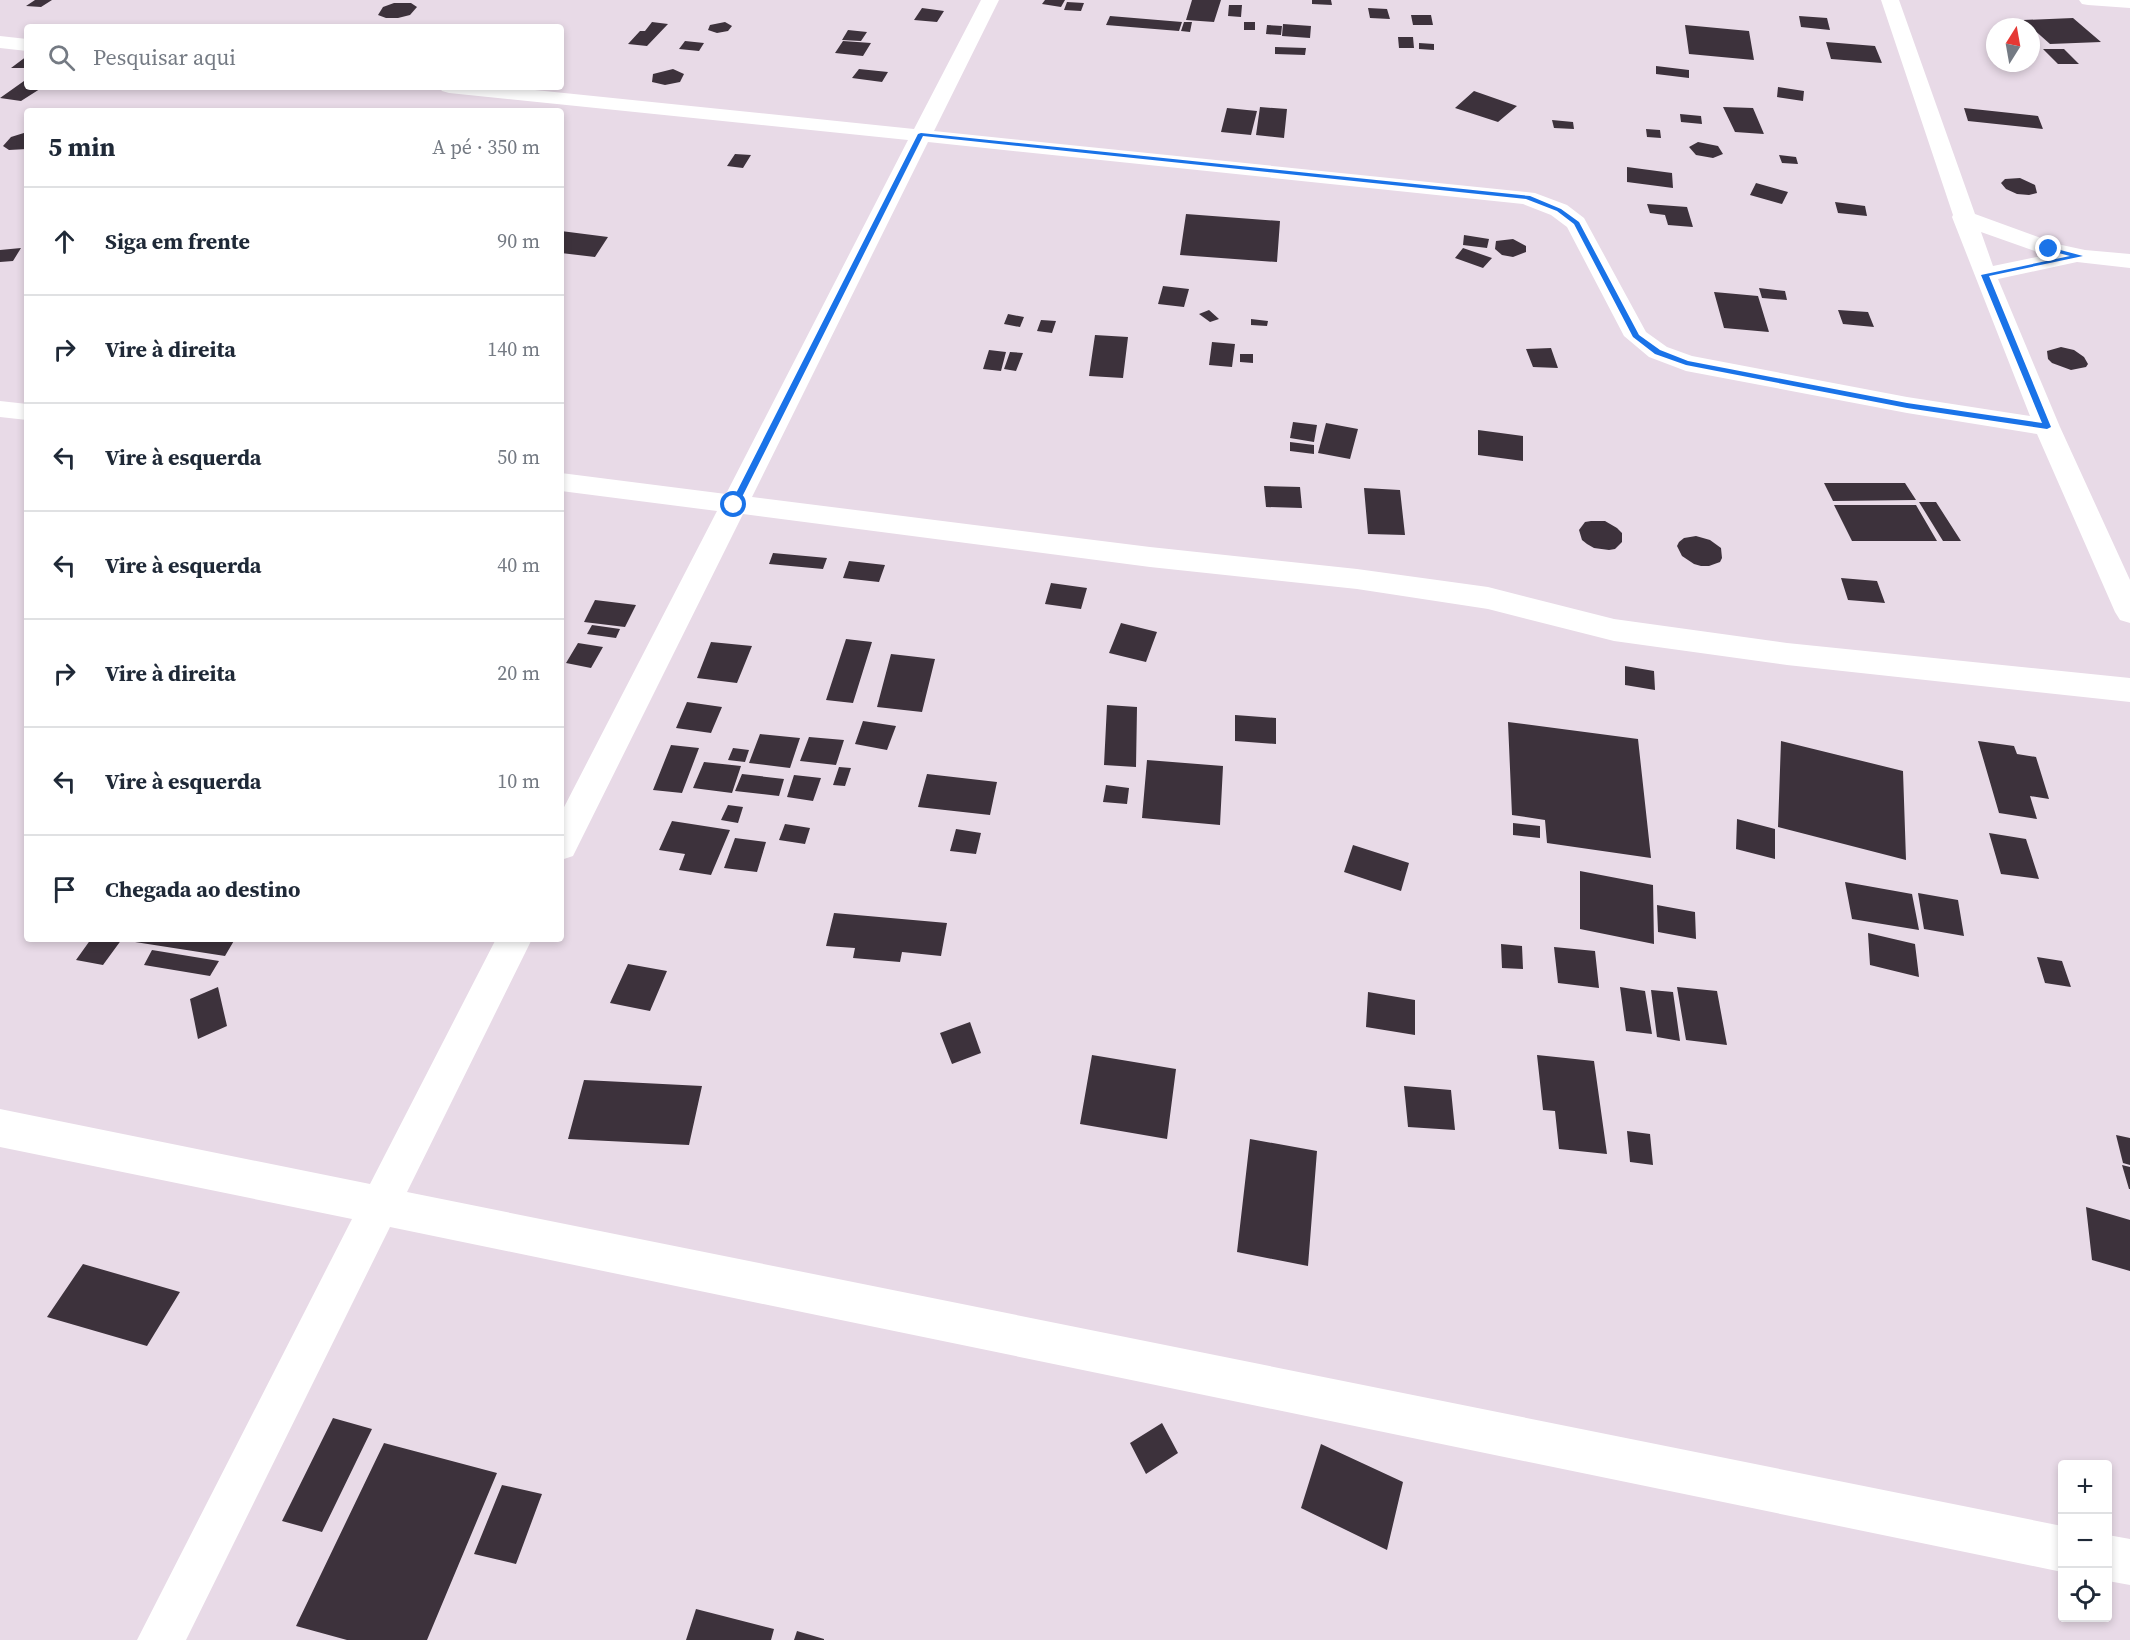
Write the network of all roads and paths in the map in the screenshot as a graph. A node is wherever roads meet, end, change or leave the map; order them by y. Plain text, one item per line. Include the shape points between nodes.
1 (990, 0) edge
2 (1890, 0) edge
3 (2088, 0) edge
4 (2130, 3) edge
5 (0, 42) edge
6 (24, 45) edge
7 (479, 90) edge
8 (921, 134) junction
9 (1963, 217) junction
10 (2079, 256) junction
11 (2130, 261) edge
12 (1985, 275) junction
13 (0, 409) edge
14 (24, 412) edge
15 (2047, 427) junction
16 (564, 482) edge
17 (734, 505) junction
18 (2130, 612) edge
19 (2130, 690) edge
20 (564, 840) edge
21 (512, 942) edge
22 (0, 1128) edge
23 (379, 1205) junction
24 (2058, 1548) edge
25 (2112, 1559) edge
26 (2130, 1562) edge
27 (162, 1640) edge

1 - 8 street
2 - 9 street
3 - 4 street
5 - 6 street
7 - 8 street
8 - 15 street via 1527,198 1559,210 1576,223 1636,336 1658,352 1686,363
8 - 17 street
9 - 10 street via 2026,243
9 - 12 street
10 - 11 street
10 - 12 street
12 - 15 street
13 - 14 street
15 - 18 street
16 - 17 street
17 - 19 street via 1357,579 1488,598 1614,630 1775,652
17 - 20 street
21 - 23 street
22 - 23 street
23 - 24 street
23 - 27 street
25 - 26 street

